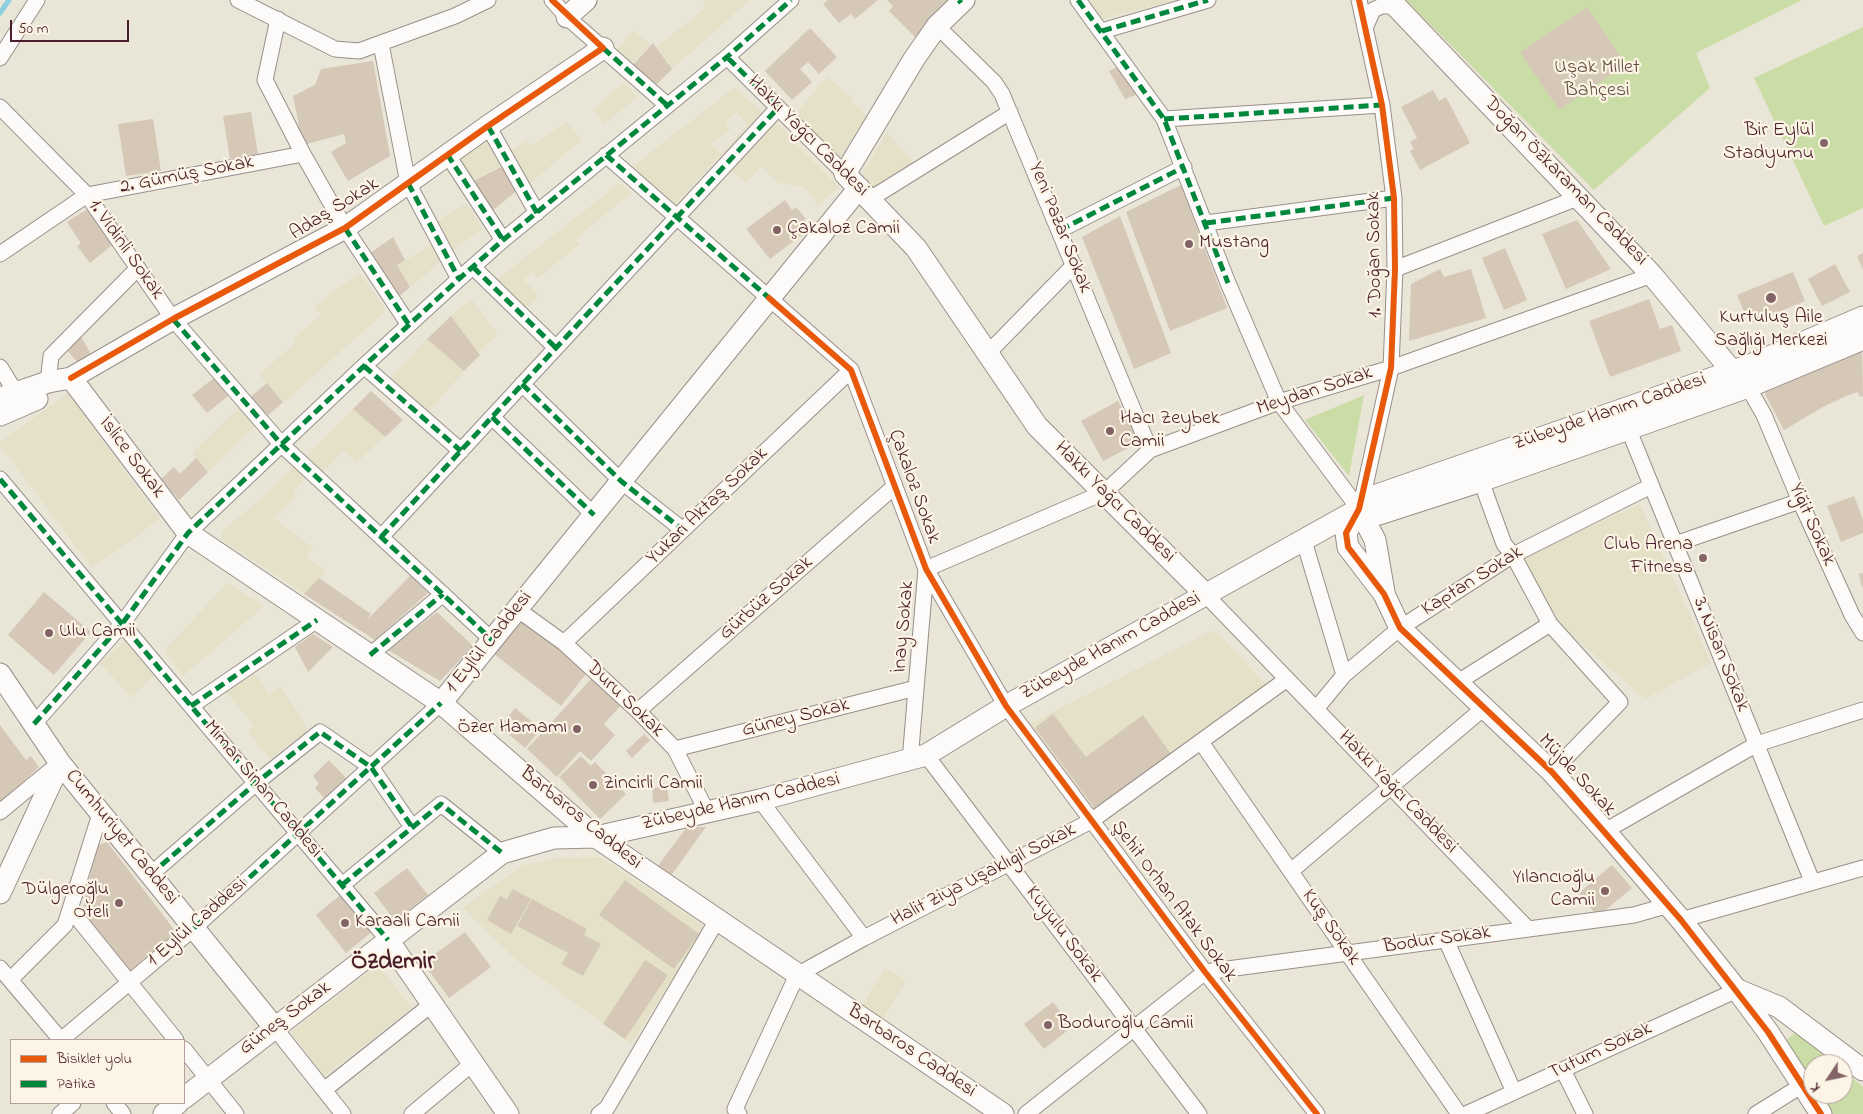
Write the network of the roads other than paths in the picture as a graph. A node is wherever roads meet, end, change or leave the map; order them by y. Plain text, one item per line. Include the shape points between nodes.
1 (37, 0) edge
2 (238, 0) edge
3 (488, 0) edge
4 (552, 0) edge
5 (586, 0) edge
6 (791, 0) edge
7 (1078, 0) edge
8 (1208, 0) edge
9 (1359, 0) edge
10 (961, 1) edge
11 (1393, 3) edge
12 (567, 17) junction
13 (278, 19) junction
14 (937, 26) junction
15 (1365, 28) junction
16 (1102, 31) junction
17 (381, 44) junction
18 (603, 48) junction
19 (727, 57) junction
20 (0, 58) edge
21 (668, 104) junction
22 (1382, 105) junction
23 (0, 107) edge
24 (778, 108) junction
25 (1010, 112) junction
26 (1164, 119) junction
27 (488, 126) junction
28 (302, 154) junction
29 (447, 154) junction
30 (606, 155) junction
31 (1184, 166) junction
32 (408, 183) junction
33 (858, 187) junction
34 (87, 195) junction
35 (1580, 197) junction
36 (1394, 198) junction
37 (538, 213) junction
38 (677, 217) junction
39 (1206, 223) junction
40 (345, 228) junction
41 (1060, 230) junction
42 (503, 240) junction
43 (0, 254) edge
44 (1074, 266) junction
45 (473, 267) junction
46 (138, 268) junction
47 (1395, 269) junction
48 (1652, 274) junction
49 (459, 279) junction
50 (769, 298) junction
51 (1863, 317) edge
52 (173, 319) junction
53 (409, 325) junction
54 (1862, 341) edge
55 (556, 348) junction
56 (988, 353) junction
57 (364, 366) junction
58 (0, 367) edge
59 (1391, 368) junction
60 (851, 370) junction
61 (1747, 376) junction
62 (73, 380) junction
63 (48, 382) junction
64 (522, 384) junction
65 (8, 396) edge
66 (1279, 402) junction
67 (0, 415) edge
68 (492, 417) junction
69 (1628, 428) junction
70 (282, 445) junction
71 (461, 450) junction
72 (1150, 450) junction
73 (0, 479) edge
74 (621, 481) junction
75 (1481, 481) junction
76 (895, 486) junction
77 (1651, 486) junction
78 (1105, 492) junction
79 (1800, 501) junction
80 (1360, 510) junction
81 (594, 515) junction
82 (683, 530) junction
83 (188, 533) junction
84 (381, 537) junction
85 (1304, 541) junction
86 (1675, 544) junction
87 (1513, 554) junction
88 (926, 569) junction
89 (443, 594) junction
90 (1205, 594) junction
91 (517, 609) junction
92 (1858, 614) edge
93 (317, 620) junction
94 (122, 624) junction
95 (1550, 624) junction
96 (1400, 628) junction
97 (1863, 633) edge
98 (492, 640) junction
99 (564, 643) junction
100 (370, 655) junction
101 (0, 674) edge
102 (1344, 675) junction
103 (1287, 679) junction
104 (1458, 682) junction
105 (916, 688) junction
106 (441, 703) junction
107 (191, 706) junction
108 (1006, 706) junction
109 (1485, 707) junction
110 (1316, 709) junction
111 (1863, 710) edge
112 (638, 711) junction
113 (34, 724) junction
114 (1202, 742) junction
115 (1757, 744) junction
116 (675, 749) junction
117 (918, 758) junction
118 (60, 763) junction
119 (371, 767) junction
120 (1552, 772) junction
121 (256, 783) junction
122 (1391, 787) junction
123 (760, 800) junction
124 (0, 812) edge
125 (707, 812) junction
126 (100, 814) junction
127 (1091, 821) junction
128 (412, 827) junction
129 (1605, 831) junction
130 (298, 833) junction
131 (596, 837) junction
132 (502, 853) junction
133 (1008, 862) junction
134 (1863, 868) edge
135 (1292, 871) junction
136 (150, 875) junction
137 (1812, 881) junction
138 (342, 885) junction
139 (0, 893) edge
140 (71, 910) junction
141 (1675, 912) junction
142 (717, 920) junction
143 (194, 928) junction
144 (1528, 929) junction
145 (864, 938) junction
146 (388, 940) junction
147 (1446, 940) junction
148 (1348, 953) junction
149 (1205, 972) junction
150 (4, 974) edge
151 (797, 975) junction
152 (130, 982) junction
153 (1737, 990) junction
154 (432, 1004) junction
155 (274, 1028) junction
156 (1134, 1028) junction
157 (60, 1039) edge
158 (62, 1039) edge
159 (175, 1039) edge
160 (185, 1050) edge
161 (473, 1063) junction
162 (1563, 1070) junction
163 (1863, 1070) edge
164 (208, 1079) junction
165 (1803, 1083) edge
166 (1803, 1085) edge
167 (324, 1090) junction
168 (1514, 1092) junction
169 (185, 1097) edge
170 (72, 1104) edge
171 (115, 1104) edge
172 (177, 1104) edge
173 (60, 1114) edge
174 (123, 1114) edge
175 (164, 1114) edge
176 (236, 1114) edge
177 (343, 1114) edge
178 (412, 1114) edge
179 (508, 1114) edge
180 (599, 1114) edge
181 (739, 1114) edge
182 (1003, 1114) edge
183 (1026, 1114) edge
184 (1199, 1114) edge
185 (1317, 1114) edge
186 (1459, 1114) edge
187 (1466, 1114) edge
188 (1585, 1114) edge
189 (1756, 1114) edge

1 - 20 street
2 - 13 street
3 - 17 street
4 - 12 street
5 - 12 main road
6 - 19 street
7 - 16 street
8 - 16 street
9 - 15 street, 1. Doğan Sokak
10 - 14 main road, 1 Eylül Caddesi
11 - 15 street via 1373,10
11 - 35 main road, Doğan Özkaraman Caddesi
12 - 18 street
13 - 17 street via 335,49 359,51
13 - 28 street via 264,80
14 - 25 street, Yeni Pazar Sokak via 994,82
14 - 33 main road, 1 Eylül Caddesi via 914,59
15 - 22 street, 1. Doğan Sokak
16 - 26 street
17 - 32 street
18 - 21 street
18 - 27 main road, Adaş Sokak
19 - 21 street
19 - 24 street, Hakkı Yağcı Caddesi
21 - 30 street
22 - 26 street
22 - 36 street, 1. Doğan Sokak
23 - 34 street, 1. Vidinli Sokak
24 - 33 street, Hakkı Yağcı Caddesi
24 - 38 street
25 - 33 street
25 - 41 street, Yeni Pazar Sokak
26 - 31 street
27 - 29 main road, Adaş Sokak
27 - 37 street
28 - 34 street, 2. Gümüş Sokak
28 - 40 street
29 - 32 main road, Adaş Sokak
29 - 42 street
30 - 37 street
30 - 38 street, Çakaloz Sokak
31 - 39 street
31 - 41 street
32 - 40 main road, Adaş Sokak
32 - 49 street
33 - 50 main road, 1 Eylül Caddesi
33 - 56 main road, Hakkı Yağcı Caddesi via 916,248
34 - 43 street, 2. Gümüş Sokak
34 - 46 street, 1. Vidinli Sokak
35 - 47 street
35 - 48 main road, Doğan Özkaraman Caddesi
36 - 39 street
36 - 47 street, 1. Doğan Sokak
37 - 42 street
38 - 50 street, Çakaloz Sokak
38 - 55 street
39 - 66 street
40 - 52 main road, Adaş Sokak
40 - 53 street
41 - 44 street, Yeni Pazar Sokak
42 - 45 street
44 - 56 street
44 - 72 street, Yeni Pazar Sokak
45 - 49 street
45 - 55 street
46 - 52 street, 1. Vidinli Sokak
46 - 63 street via 51,356
47 - 59 street, 1. Doğan Sokak
48 - 59 street, Meydan Sokak
48 - 61 main road, Doğan Özkaraman Caddesi
49 - 53 street
50 - 60 street, Çakaloz Sokak
50 - 74 main road, 1 Eylül Caddesi
51 - 61 main road, Zübeyde Hanım Caddesi
52 - 62 main road, Adaş Sokak
52 - 70 street, 1. Vidinli Sokak
53 - 57 street
54 - 61 main road, Zübeyde Hanım Caddesi
55 - 64 street
56 - 78 main road, Hakkı Yağcı Caddesi via 1037,426
57 - 70 street
57 - 71 street
58 - 65 street
59 - 66 street, Meydan Sokak
59 - 80 street, 1. Doğan Sokak
60 - 76 street, Çakaloz Sokak
60 - 82 street, Yukarı Aktaş Sokak
61 - 69 main road, Zübeyde Hanım Caddesi
61 - 79 street, Yiğit Sokak
61 - 80 main road, Zübeyde Hanım Caddesi via 1374,496
62 - 63 main road
62 - 67 main road
62 - 83 main road, İslice Sokak
63 - 65 main road
64 - 68 street
64 - 74 street
66 - 72 street, Meydan Sokak
66 - 80 street
68 - 71 street
68 - 81 street
69 - 75 main road, Zübeyde Hanım Caddesi
69 - 77 street, 3. Nisan Sokak
70 - 83 street
70 - 84 street, 1. Vidinli Sokak
71 - 84 street
72 - 78 street, Meydan Sokak
73 - 94 street, Mimar Sinan Caddesi
74 - 81 main road, 1 Eylül Caddesi
74 - 82 street
75 - 80 main road, Zübeyde Hanım Caddesi via 1379,514
75 - 87 street via 1504,544
76 - 88 street, Çakaloz Sokak
76 - 112 street, Gürbüz Sokak
77 - 86 street, 3. Nisan Sokak
77 - 87 street, Kaptan Sokak
78 - 88 street, İnay Sokak
78 - 90 main road, Hakkı Yağcı Caddesi
79 - 86 street
79 - 92 street, Yiğit Sokak
80 - 85 main road, Zübeyde Hanım Caddesi
80 - 96 main road, Müjde Sokak via 1375,540 1384,594
81 - 91 main road, 1 Eylül Caddesi
82 - 99 street, Yukarı Aktaş Sokak
83 - 93 main road, Barbaros Caddesi
83 - 94 street
84 - 89 street, 1. Vidinli Sokak
85 - 90 main road, Zübeyde Hanım Caddesi
85 - 102 street
86 - 115 street, 3. Nisan Sokak
87 - 95 street
87 - 96 street, Kaptan Sokak
88 - 105 street, İnay Sokak
88 - 108 street, Çakaloz Sokak
89 - 98 street, 1. Vidinli Sokak
89 - 100 street
90 - 103 street, Hakkı Yağcı Caddesi
90 - 108 main road, Zübeyde Hanım Caddesi
91 - 98 main road, 1 Eylül Caddesi
91 - 99 street, Duru Sokak
92 - 97 street, Yiğit Sokak
93 - 100 main road, Barbaros Caddesi
93 - 107 street
94 - 107 street, Mimar Sinan Caddesi
94 - 113 street
95 - 104 street
95 - 120 street via 1620,702
96 - 102 street, Kaptan Sokak
96 - 104 main road, Müjde Sokak
98 - 106 main road, 1 Eylül Caddesi
99 - 112 street, Duru Sokak
100 - 106 main road, Barbaros Caddesi
101 - 113 main road, Cumhuriyet Caddesi
102 - 110 street, Kaptan Sokak
103 - 110 street, Hakkı Yağcı Caddesi
103 - 114 street, Halit Ziya Uşaklıgil Sokak
104 - 109 main road, Müjde Sokak
105 - 116 street, Güney Sokak
105 - 117 street, İnay Sokak
106 - 119 street, 1 Eylül Caddesi
106 - 131 main road, Barbaros Caddesi
107 - 121 street, Mimar Sinan Caddesi
108 - 117 main road, Zübeyde Hanım Caddesi
108 - 127 street, Şehit Orhan Atak Sokak
109 - 120 main road, Müjde Sokak
109 - 122 street
110 - 122 street, Hakkı Yağcı Caddesi
111 - 115 street
112 - 116 street, Duru Sokak
113 - 118 main road, Cumhuriyet Caddesi
114 - 127 street, Halit Ziya Uşaklıgil Sokak
114 - 135 street, Kuş Sokak
115 - 129 street
115 - 137 street, 3. Nisan Sokak
116 - 125 street, Duru Sokak
117 - 123 main road, Zübeyde Hanım Caddesi
117 - 133 street, Kuyulu Sokak
118 - 124 street
118 - 126 main road, Cumhuriyet Caddesi
118 - 139 main road
119 - 121 street via 320,732
119 - 128 street
119 - 130 street, 1 Eylül Caddesi
120 - 129 main road, Müjde Sokak
121 - 130 street, Mimar Sinan Caddesi
121 - 136 street
122 - 135 street
122 - 144 street, Hakkı Yağcı Caddesi
123 - 125 main road, Zübeyde Hanım Caddesi
123 - 145 street
125 - 131 main road, Zübeyde Hanım Caddesi
126 - 136 main road, Cumhuriyet Caddesi
126 - 140 street
127 - 133 street, Halit Ziya Uşaklıgil Sokak
127 - 149 street, Şehit Orhan Atak Sokak
128 - 132 street via 441,804
128 - 138 street
129 - 141 main road, Müjde Sokak
130 - 138 street, Mimar Sinan Caddesi
130 - 143 street, 1 Eylül Caddesi
131 - 132 main road, Güneş Sokak via 554,838
131 - 142 main road, Barbaros Caddesi
132 - 146 main road, Güneş Sokak
133 - 145 street, Halit Ziya Uşaklıgil Sokak
133 - 156 street, Kuyulu Sokak
134 - 137 street, Bodur Sokak
135 - 148 street, Kuş Sokak
136 - 143 main road, Cumhuriyet Caddesi
137 - 141 street, Bodur Sokak
138 - 146 street, Mimar Sinan Caddesi
140 - 150 street via 66,925
140 - 152 street
141 - 144 street, Bodur Sokak
141 - 153 main road, Müjde Sokak
142 - 151 main road, Barbaros Caddesi
142 - 180 street via 607,1108
143 - 152 street, 1 Eylül Caddesi
143 - 155 main road, Cumhuriyet Caddesi
144 - 147 street, Bodur Sokak
145 - 151 street, Halit Ziya Uşaklıgil Sokak
146 - 154 main road, Mimar Sinan Caddesi
146 - 155 main road, Güneş Sokak
147 - 148 street, Bodur Sokak
147 - 168 street
148 - 149 street, Bodur Sokak
148 - 186 street, Kuş Sokak
149 - 156 street
149 - 185 street, Şehit Orhan Atak Sokak
150 - 157 street
151 - 181 street via 735,1109
151 - 182 main road, Barbaros Caddesi
152 - 158 street, 1 Eylül Caddesi
152 - 159 street
153 - 162 street, Tutum Sokak
153 - 163 main road, Müjde Sokak via 1779,1007
153 - 165 main road
154 - 161 main road, Mimar Sinan Caddesi
154 - 167 street
155 - 164 main road, Güneş Sokak
155 - 167 street, Cumhuriyet Caddesi
156 - 183 street
156 - 184 street, Kuyulu Sokak
160 - 164 street
161 - 178 street
161 - 179 main road, Mimar Sinan Caddesi
162 - 168 street, Tutum Sokak
162 - 188 street
164 - 169 main road, Güneş Sokak
164 - 176 street
166 - 189 street
167 - 177 street, Cumhuriyet Caddesi
168 - 187 street, Tutum Sokak
170 - 173 street
171 - 174 street
172 - 175 main road

